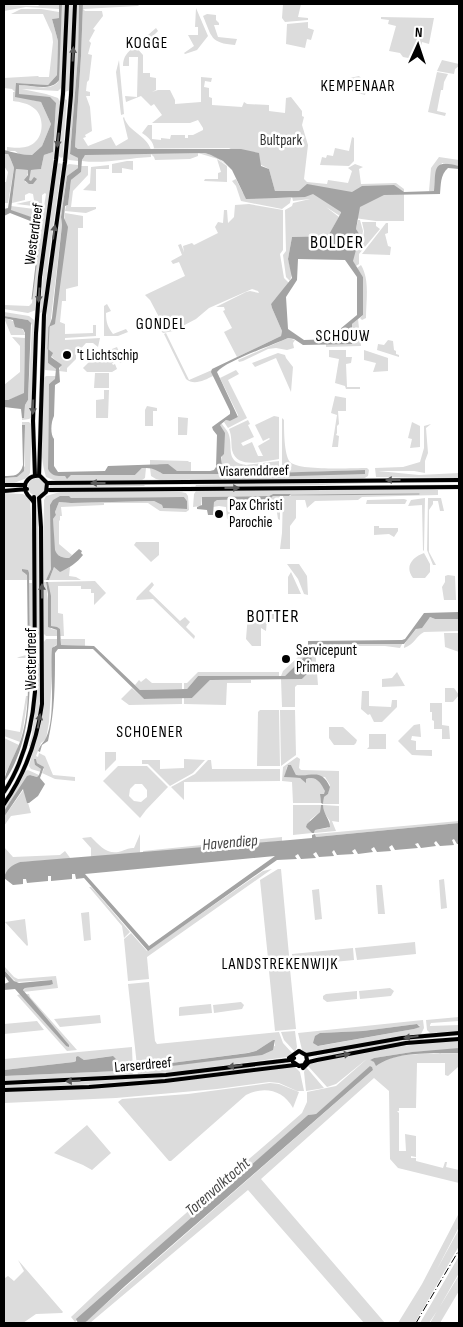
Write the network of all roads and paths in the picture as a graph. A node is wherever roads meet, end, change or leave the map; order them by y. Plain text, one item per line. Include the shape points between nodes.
1 (67, 4) edge
2 (75, 4) edge
3 (37, 476) junction
4 (459, 480) edge
5 (48, 483) junction
6 (4, 485) edge
7 (459, 486) edge
8 (26, 488) junction
9 (4, 490) edge
10 (49, 490) junction
11 (37, 498) junction
12 (4, 792) edge
13 (4, 804) edge
14 (459, 1033) edge
15 (459, 1039) edge
16 (295, 1058) junction
17 (307, 1059) junction
18 (4, 1083) edge
19 (4, 1090) edge

1 -> 3 main road, Westerdreef via 61,111 36,333 32,422
3 -> 2 main road, Westerdreef via 40,468 44,323 66,143
3 - 5 main road
3 - 8 main road via 28,480
4 -> 5 main road, Visarenddreef
5 - 10 main road
5 - 11 main road via 46,492
6 - 8 main road
10 -> 7 main road, Visarenddreef
8 - 9 main road
8 - 11 main road
10 - 11 main road
11 - 12 main road, Westerdreef via 34,507 33,716 19,764
13 -> 11 main road, Westerdreef via 26,767 41,712 40,506
14 -> 17 main road via 402,1038 316,1054
17 -> 15 main road via 317,1060 406,1043
16 - 17 main road via 301,1054
16 - 17 main road via 299,1066 303,1066
16 -> 18 main road, Larserdreef via 166,1075
16 - 19 main road, Larserdreef via 282,1066 166,1081

